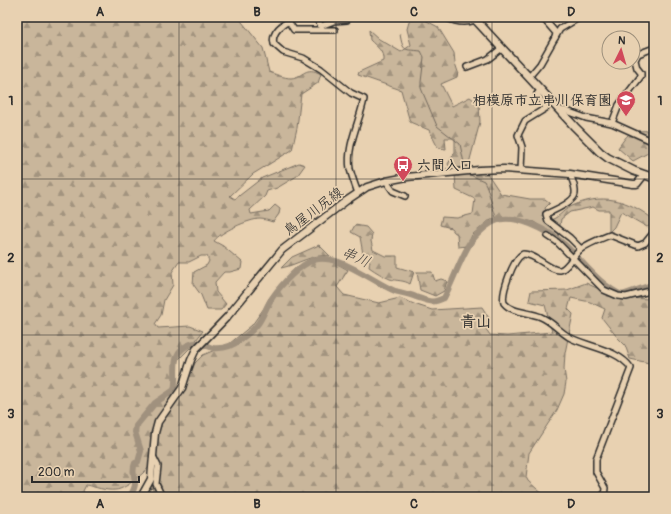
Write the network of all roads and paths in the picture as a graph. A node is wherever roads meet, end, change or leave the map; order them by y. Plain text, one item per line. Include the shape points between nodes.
1 (295, 17) edge
2 (314, 17) edge
3 (349, 17) edge
4 (445, 17) edge
5 (542, 17) edge
6 (580, 17) edge
7 (475, 18) edge
8 (288, 21) junction
9 (322, 28) junction
10 (335, 30) dead end
11 (554, 38) junction
12 (502, 48) junction
13 (654, 48) edge
14 (467, 67) dead end
15 (529, 77) junction
16 (541, 90) junction
17 (560, 111) junction
18 (612, 123) junction
19 (654, 142) edge
20 (521, 170) junction
21 (570, 174) junction
22 (644, 175) junction
23 (654, 178) edge
24 (386, 180) junction
25 (358, 193) junction
26 (405, 196) dead end
27 (654, 232) edge
28 (548, 236) dead end
29 (580, 250) junction
30 (573, 258) junction
31 (654, 290) edge
32 (153, 456) junction
33 (142, 497) edge
34 (162, 497) edge
35 (604, 497) edge

1 - 8 street
2 - 9 street
3 - 9 street via 347,20 334,22
4 - 7 street via 456,22 469,22
5 - 11 street via 556,33
6 - 11 street via 560,29
7 - 12 highway
8 - 9 street via 294,30
8 - 25 street via 273,36 274,44 283,52 303,58 321,68 351,93 364,99 351,143 350,170
9 - 10 street
11 - 15 street via 540,64
12 - 14 street via 488,59
12 - 15 highway
13 - 18 street via 638,54 635,60 641,76 619,105
15 - 16 highway
16 - 17 highway
16 - 20 street via 537,94 546,108 525,121 518,135 522,147
17 - 18 street
17 - 22 highway via 600,152
18 - 19 street
20 - 21 main road, 鳥屋川尻線
20 - 24 main road, 鳥屋川尻線 via 438,173
21 - 22 main road, 鳥屋川尻線 via 633,184 637,184
21 - 29 street via 575,194 573,198 546,214 546,218
22 - 23 highway
24 - 25 main road, 鳥屋川尻線
24 - 26 street via 393,191
25 - 32 main road, 鳥屋川尻線 via 282,250 238,304 196,349 182,388 158,422
27 - 29 street via 640,246 610,235
28 - 30 street
29 - 30 street
30 - 31 street via 604,290 618,296 626,297
30 - 35 street via 560,270 523,254 515,262 503,300 506,306 543,318 570,337 624,360 631,368 596,459 596,472 605,488
32 - 33 main road, 鳥屋川尻線 via 151,479
32 - 34 street via 158,466 156,484

